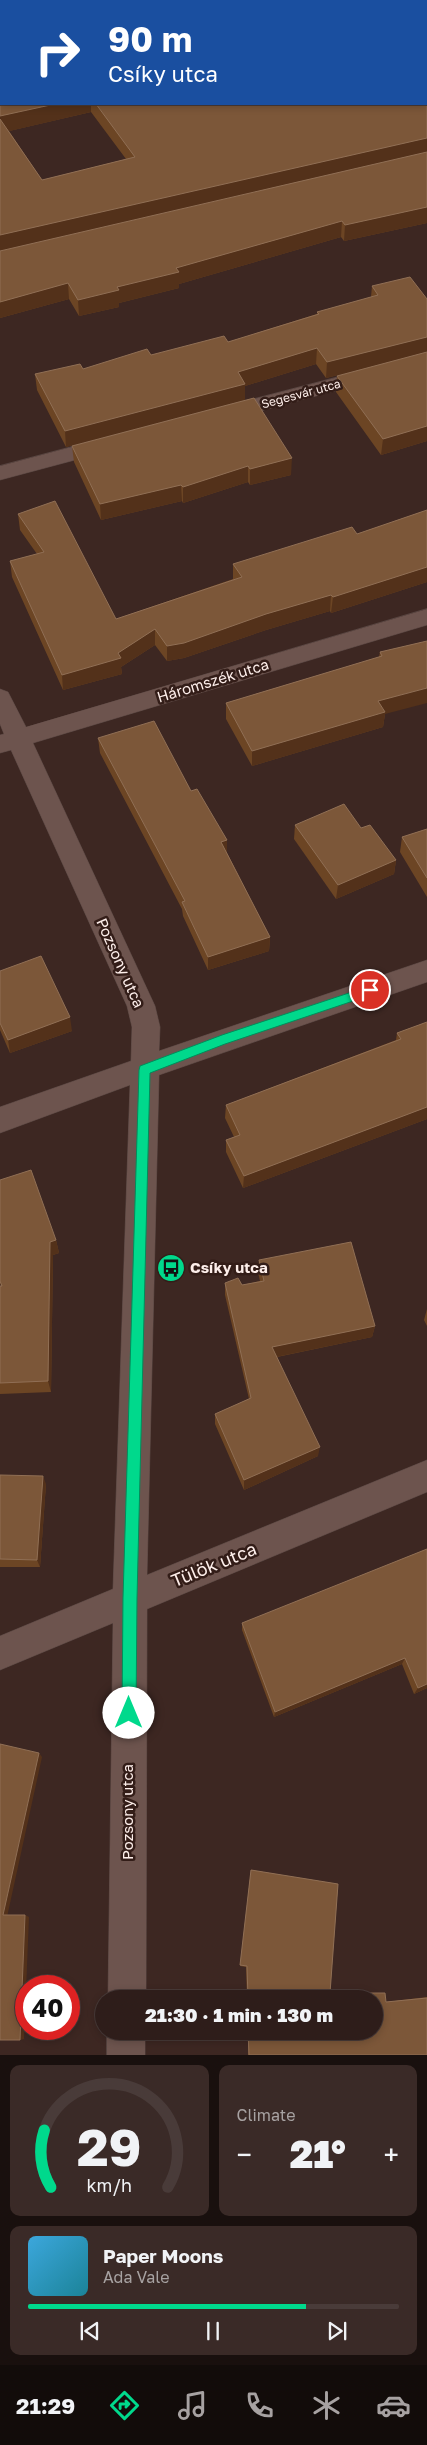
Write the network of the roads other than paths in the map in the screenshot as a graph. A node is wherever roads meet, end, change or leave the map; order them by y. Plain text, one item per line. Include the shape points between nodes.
1 (427, 360) edge
2 (209, 418) edge
3 (123, 440) edge
4 (0, 473) edge
5 (427, 617) edge
6 (0, 698) edge
7 (9, 742) edge
8 (427, 971) edge
9 (144, 1070) junction
10 (0, 1120) edge
11 (427, 1476) edge
12 (130, 1598) junction
13 (0, 1653) edge
14 (126, 1990) edge
15 (126, 2040) edge
16 (126, 2055) edge

1 - 2 street, Segesvár utca
3 - 4 street
5 - 7 street, Háromszék utca
6 - 7 street, Pozsony utca
7 - 9 street, Pozsony utca via 140,1006 146,1027
8 - 9 street via 222,1040
9 - 10 street
9 - 12 street, Pozsony utca
11 - 12 street, Tülök utca via 220,1564
12 - 13 street, Tülök utca
12 - 14 street, Pozsony utca
15 - 16 street

